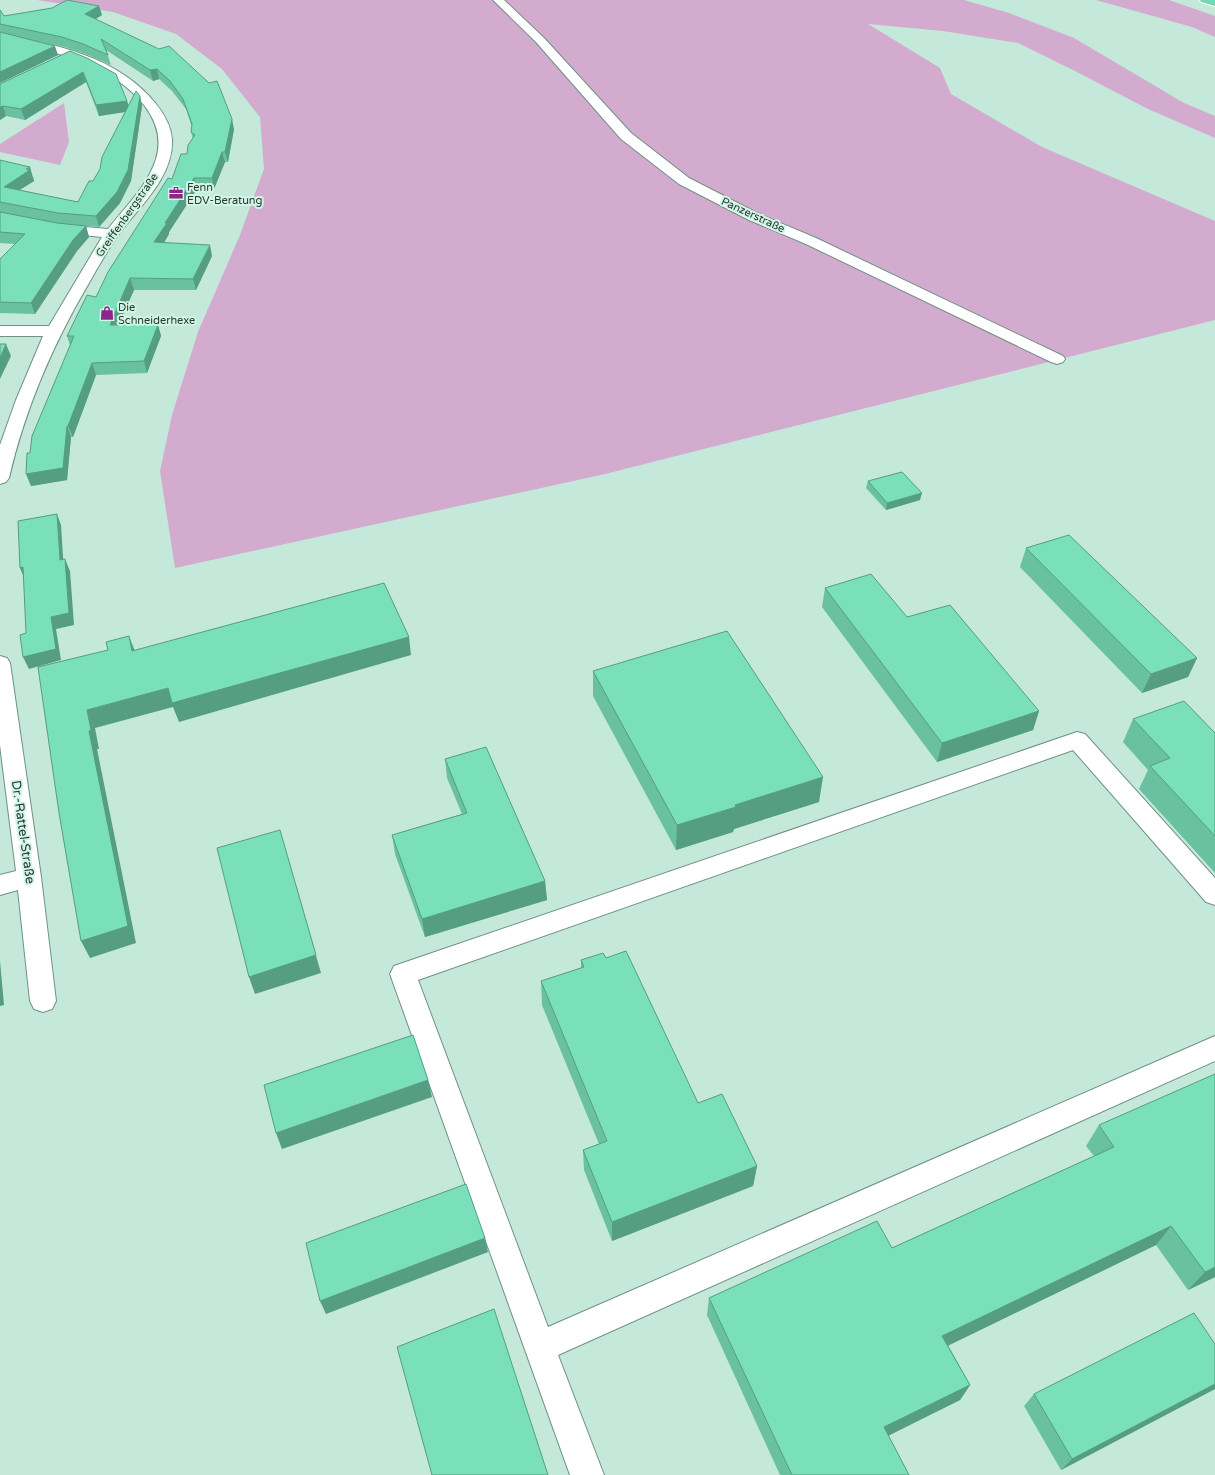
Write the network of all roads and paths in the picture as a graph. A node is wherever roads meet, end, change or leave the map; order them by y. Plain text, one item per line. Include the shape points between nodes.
1 (498, 0) edge
2 (1205, 0) edge
3 (1215, 3) edge
4 (0, 38) edge
5 (72, 55) junction
6 (54, 64) edge
7 (0, 217) edge
8 (112, 234) junction
9 (0, 331) edge
10 (54, 331) junction
11 (1057, 359) dead end
12 (0, 478) edge
13 (0, 663) edge
14 (29, 876) junction
15 (0, 885) edge
16 (1215, 896) edge
17 (43, 1001) dead end
18 (1215, 1048) edge
19 (540, 1347) junction
20 (587, 1475) edge

1 - 11 street, Panzerstraße via 540,40 626,136 684,181
2 - 3 highway
4 - 5 street, Greiffenbergstraße via 20,40
5 - 6 street
5 - 8 street, Greiffenbergstraße via 117,75 140,91 155,110 165,131 166,146 154,180
7 - 8 street via 61,229
8 - 10 street, Greiffenbergstraße
9 - 10 street
10 - 12 street, Greiffenbergstraße via 13,431
13 - 14 street, Dr.-Rattel-Straße
14 - 15 street
14 - 17 street, Dr.-Rattel-Straße
16 - 19 street via 1077,740 403,974
18 - 19 street
19 - 20 street

